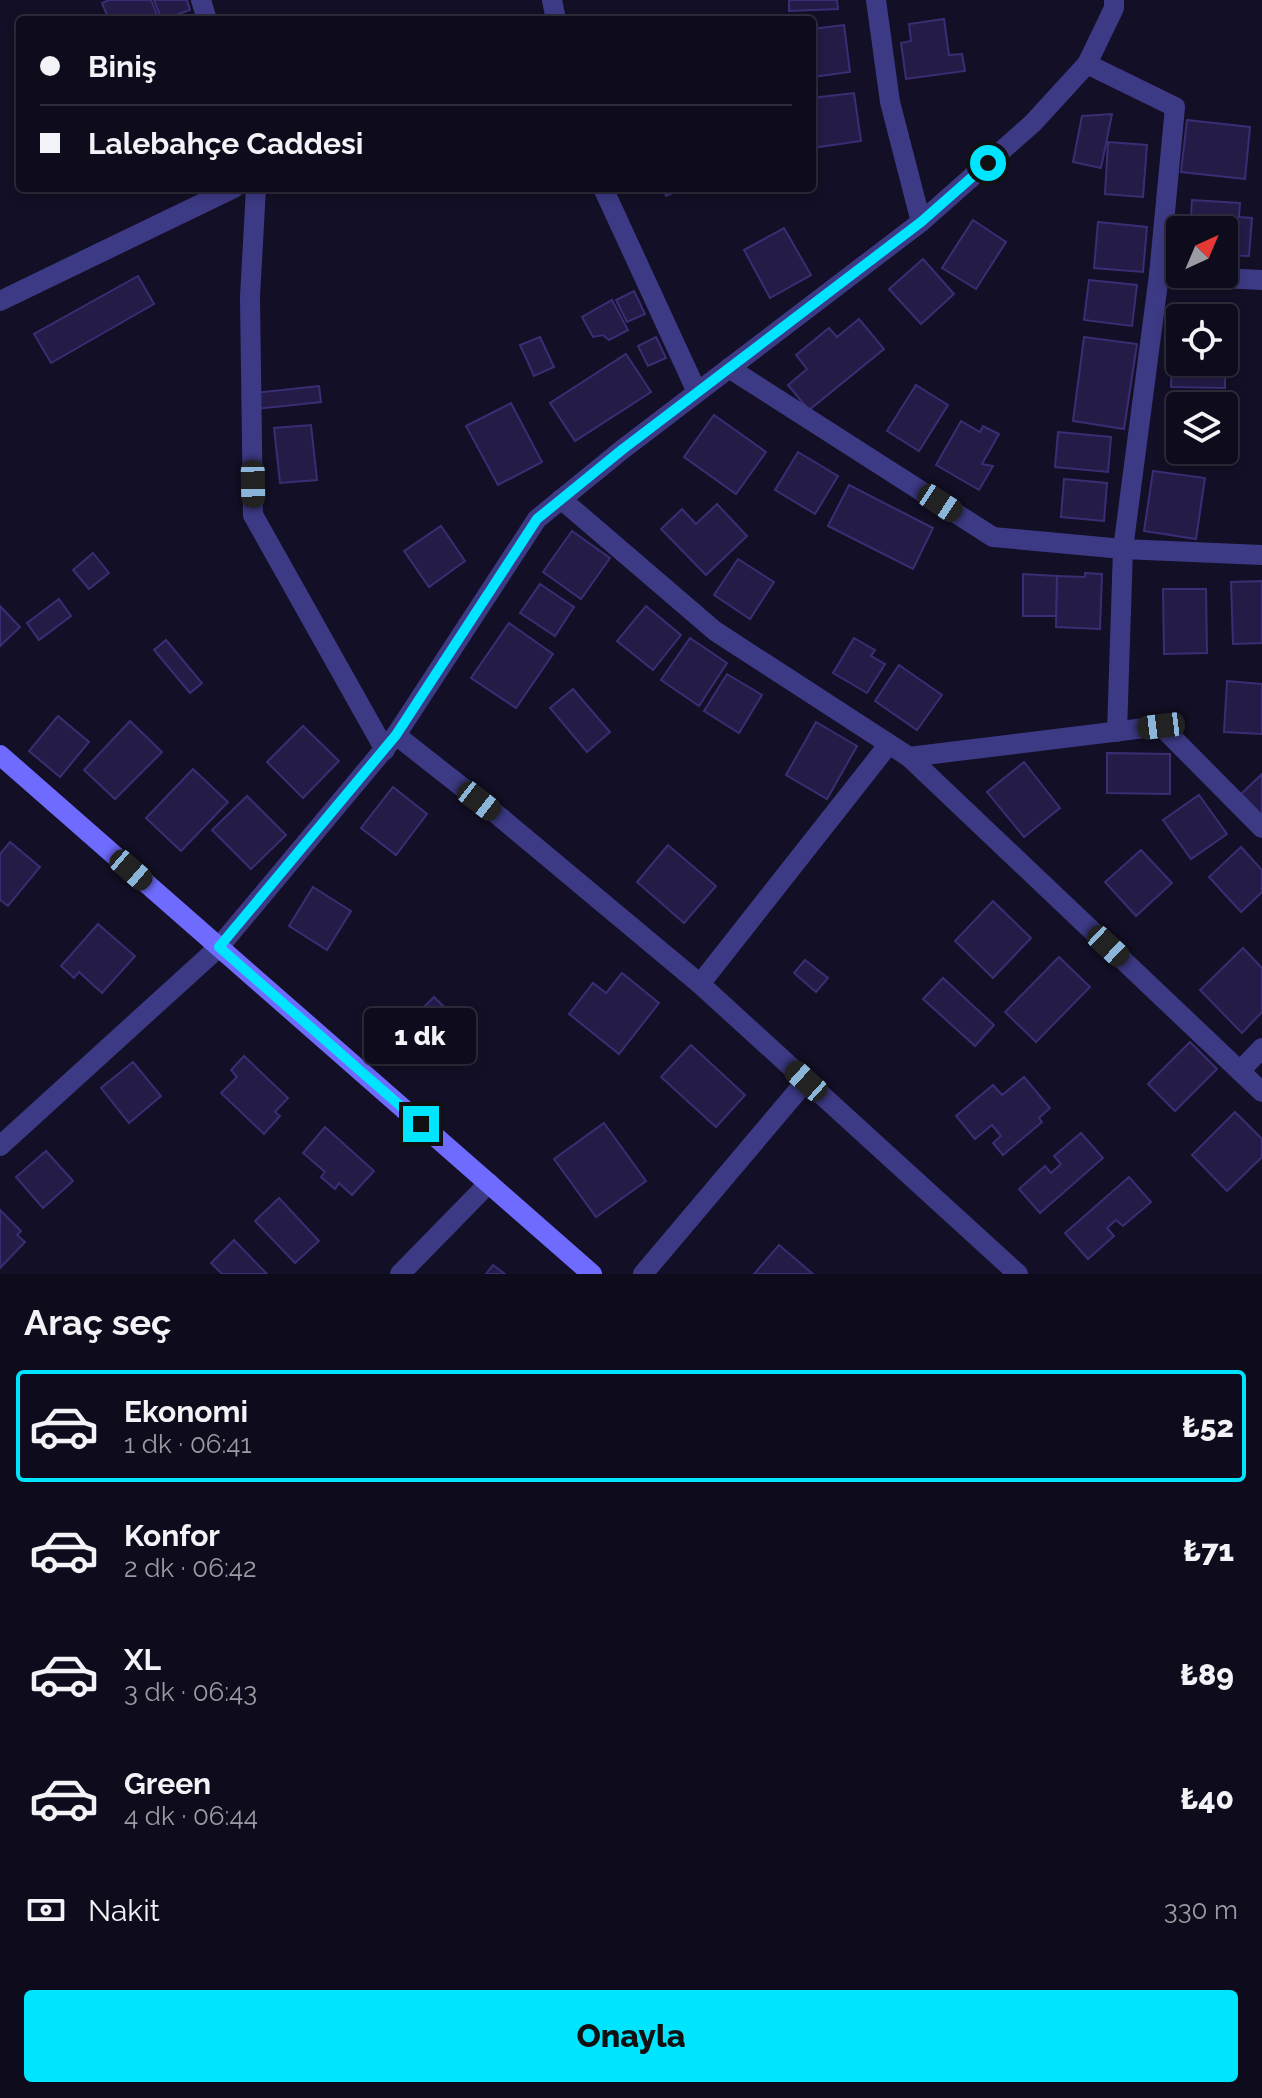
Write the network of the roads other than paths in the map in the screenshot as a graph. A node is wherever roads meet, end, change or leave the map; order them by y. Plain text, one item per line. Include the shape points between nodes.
1 (876, 0) edge
2 (1118, 3) edge
3 (1087, 64) junction
4 (226, 192) edge
5 (256, 192) edge
6 (605, 192) edge
7 (921, 222) junction
8 (1159, 275) junction
9 (1262, 280) edge
10 (0, 301) edge
11 (729, 368) junction
12 (697, 392) junction
13 (561, 499) junction
14 (1123, 549) junction
15 (1262, 555) edge
16 (1117, 732) junction
17 (390, 742) junction
18 (889, 744) junction
19 (0, 755) edge
20 (909, 757) junction
21 (1262, 828) edge
22 (219, 947) junction
23 (700, 984) junction
24 (1262, 1048) edge
25 (1240, 1071) junction
26 (806, 1081) junction
27 (1262, 1092) edge
28 (4, 1137) edge
29 (489, 1183) junction
30 (400, 1274) edge
31 (592, 1274) edge
32 (643, 1274) edge
33 (1018, 1274) edge

1 - 7 street via 890,102
2 - 3 street
3 - 7 street via 1033,123
3 - 8 street via 1175,107
4 - 10 street
5 - 17 street via 250,297 253,515
6 - 12 street
7 - 11 street
8 - 9 street
8 - 14 street
11 - 12 street
11 - 14 street via 993,537
12 - 13 street
13 - 17 street via 537,519
13 - 18 street via 715,631
14 - 15 street
14 - 16 street
16 - 20 street
16 - 21 street via 1161,726
17 - 22 street
17 - 23 street via 500,817
18 - 20 street
18 - 23 street
19 - 22 street
20 - 25 street
22 - 28 street
22 - 29 street
23 - 26 street
24 - 25 street
25 - 27 street
26 - 32 street
26 - 33 street
29 - 30 street
29 - 31 street

